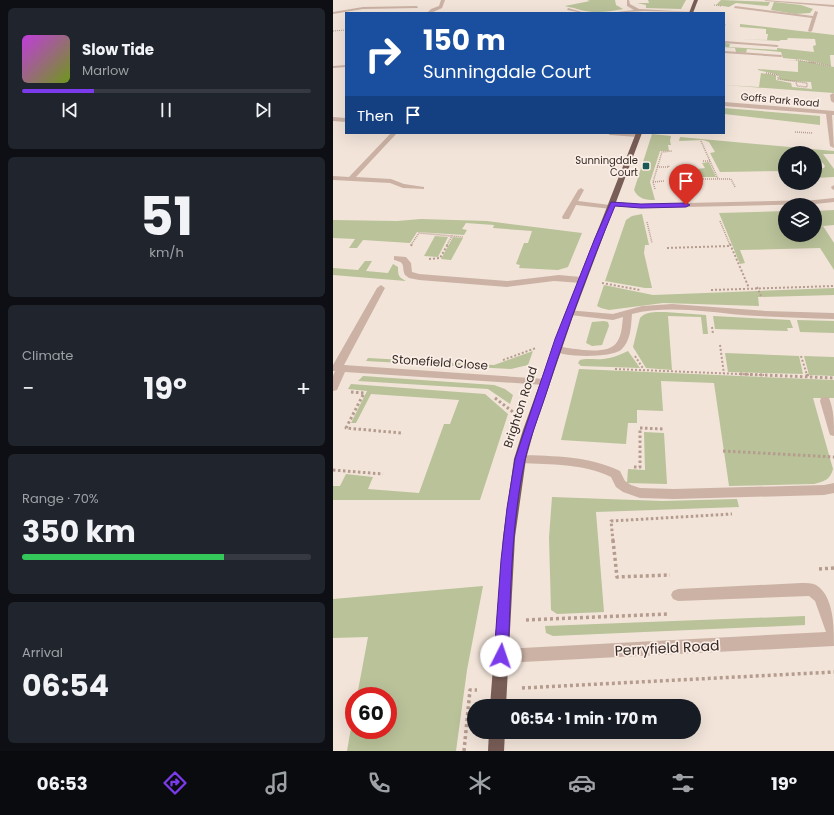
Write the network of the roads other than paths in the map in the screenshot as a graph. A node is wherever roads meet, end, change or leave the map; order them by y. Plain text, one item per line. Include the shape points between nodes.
1 (443, 0) edge
2 (696, 0) edge
3 (766, 0) edge
4 (628, 1) edge
5 (819, 4) junction
6 (834, 6) edge
7 (417, 7) dead end
8 (735, 7) dead end
9 (568, 9) dead end
10 (637, 10) junction
11 (430, 12) edge
12 (578, 12) edge
13 (620, 12) edge
14 (673, 12) edge
15 (691, 12) edge
16 (333, 13) edge
17 (814, 17) junction
18 (810, 31) dead end
19 (725, 42) edge
20 (777, 46) dead end
21 (725, 52) edge
22 (781, 56) dead end
23 (345, 66) edge
24 (333, 68) edge
25 (833, 95) dead end
26 (834, 101) edge
27 (725, 104) edge
28 (832, 113) edge
29 (333, 119) edge
30 (345, 120) edge
31 (393, 134) edge
32 (639, 134) edge
33 (833, 146) edge
34 (333, 178) edge
35 (351, 179) junction
36 (422, 188) dead end
37 (581, 190) dead end
38 (834, 200) edge
39 (574, 203) junction
40 (612, 206) junction
41 (566, 217) dead end
42 (400, 258) road end
43 (581, 280) junction
44 (381, 288) dead end
45 (571, 312) junction
46 (628, 314) junction
47 (834, 316) edge
48 (556, 349) junction
49 (337, 368) edge
50 (545, 382) junction
51 (333, 387) edge
52 (825, 400) dead end
53 (834, 432) edge
54 (520, 459) junction
55 (834, 488) edge
56 (678, 595) dead end
57 (834, 636) edge
58 (834, 639) edge
59 (501, 656) junction
60 (498, 699) edge
61 (497, 739) edge
62 (496, 751) edge

1 - 11 street via 441,7
2 - 15 main road
3 - 5 street
4 - 10 street via 629,5
5 - 6 street
5 - 17 street
7 - 16 street via 359,8
8 - 17 street
9 - 12 street
10 - 13 street
10 - 14 street
17 - 18 street
19 - 20 street
21 - 22 street
23 - 24 street
25 - 26 street
27 - 28 street, Goffs Park Road
28 - 33 street
29 - 30 street
31 - 35 street
32 - 40 main road, Brighton Road
34 - 35 street
35 - 36 street via 391,181 403,186
37 - 39 street
38 - 40 street
39 - 40 street
39 - 41 street
40 - 43 main road, Brighton Road
42 - 43 street via 407,263 408,273 419,278 507,284 546,278
43 - 45 main road, Brighton Road
44 - 49 street
45 - 46 street via 613,317
45 - 48 main road, Brighton Road
46 - 47 street via 642,309 672,307
46 - 48 street via 624,337 621,345 616,348 601,354
48 - 50 main road, Brighton Road
49 - 50 street, Stonefield Close
49 - 51 street
50 - 54 main road, Brighton Road
52 - 53 street
54 - 55 street via 604,467 616,474 619,484 640,492 675,494
54 - 59 main road, Brighton Road via 507,560
56 - 57 street via 812,590 820,597
58 - 59 street, Perryfield Road
59 - 60 main road, Brighton Road
61 - 62 main road

